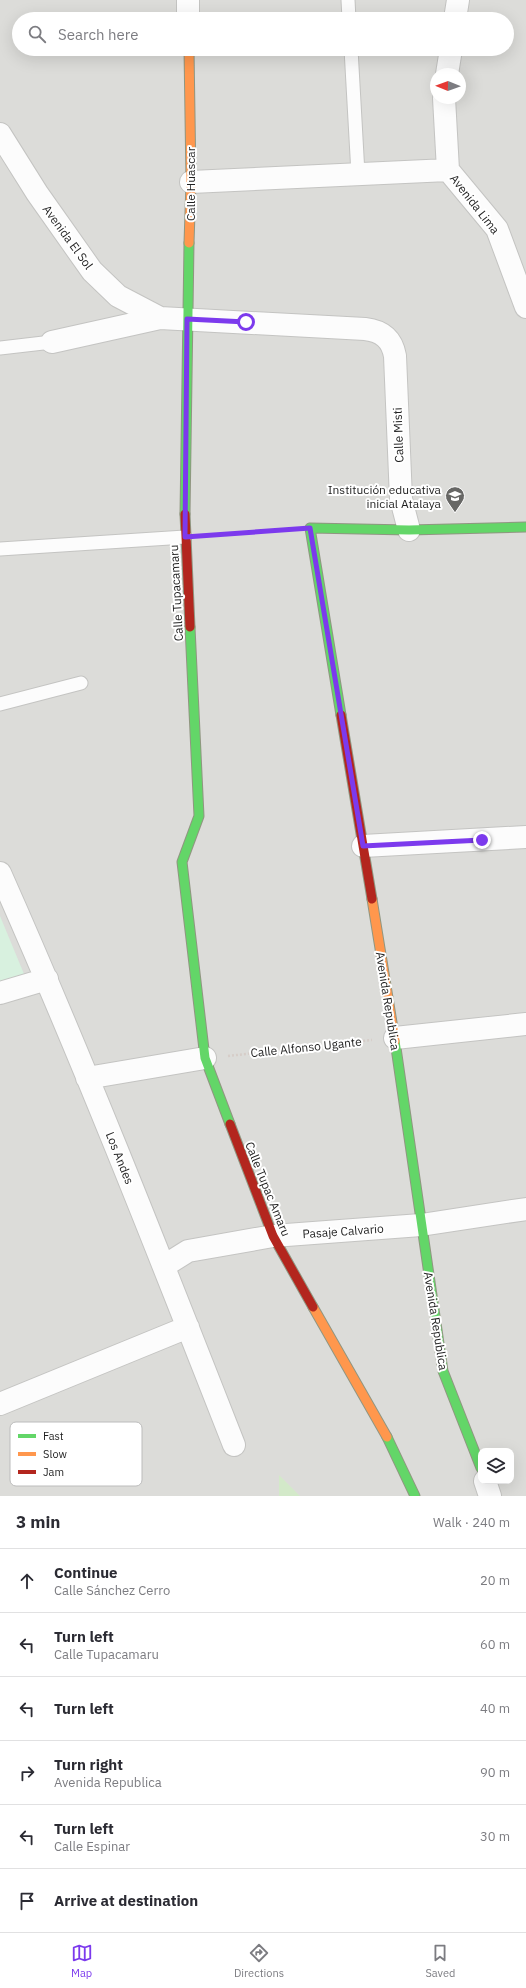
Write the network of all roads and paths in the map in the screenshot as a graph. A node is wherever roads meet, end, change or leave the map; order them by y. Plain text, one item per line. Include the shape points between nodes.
1 (188, 0) edge
2 (348, 0) edge
3 (458, 0) edge
4 (188, 12) edge
5 (349, 12) edge
6 (456, 12) edge
7 (189, 56) edge
8 (351, 56) edge
9 (450, 56) edge
10 (448, 68) edge
11 (444, 104) edge
12 (0, 134) edge
13 (448, 170) junction
14 (358, 174) junction
15 (191, 182) junction
16 (526, 307) edge
17 (160, 318) junction
18 (187, 319) junction
19 (52, 342) joint
20 (0, 348) edge
21 (526, 527) edge
22 (310, 528) junction
23 (409, 530) junction
24 (185, 537) junction
25 (0, 549) edge
26 (81, 683) dead end
27 (0, 704) edge
28 (526, 837) edge
29 (363, 846) junction
30 (182, 862) joint
31 (0, 874) edge
32 (47, 979) junction
33 (0, 993) edge
34 (526, 1024) edge
35 (395, 1038) junction
36 (205, 1058) junction
37 (87, 1078) junction
38 (526, 1210) edge
39 (421, 1225) junction
40 (272, 1236) junction
41 (164, 1266) junction
42 (188, 1328) junction
43 (0, 1404) edge
44 (234, 1445) dead end
45 (478, 1460) edge
46 (486, 1484) edge
47 (415, 1496) edge
48 (490, 1496) edge

1 - 4 street
2 - 5 lane
3 - 6 street
7 - 15 street, Calle Huascar
8 - 14 lane
9 - 10 street
11 - 13 street, Avenida Lima
12 - 17 street, Avenida El Sol via 37,193 92,271 118,296
13 - 14 street
13 - 16 street, Avenida Lima via 497,229
14 - 15 street
15 - 18 street, Calle Huascar
17 - 18 street
17 - 19 street
18 - 23 street, Calle Misti via 365,329 374,330 389,339 395,356 401,499
18 - 24 street, Calle Tupacamaru
19 - 20 lane
21 - 23 street
22 - 23 street
22 - 24 path
22 - 29 street, Avenida Republica
24 - 25 lane
24 - 30 street, Calle Tupacamaru via 199,816
26 - 27 lane
28 - 29 street
29 - 35 street, Avenida Republica
30 - 36 street, Calle Tupac Amaru
31 - 32 street, Los Andes
32 - 33 street
32 - 37 street, Los Andes
34 - 35 street
35 - 36 path, Calle Alfonso Ugante
35 - 39 street, Avenida Republica
36 - 37 street
36 - 40 street, Calle Tupac Amaru
37 - 41 street, Los Andes
38 - 39 street, Pasaje Calvario
39 - 40 street, Pasaje Calvario
39 - 45 street, Avenida Republica via 443,1371
40 - 41 street, Pasaje Calvario via 188,1251
40 - 47 street, Calle Tupac Amaru via 394,1449
41 - 42 street, Los Andes
42 - 43 street
42 - 44 street, Los Andes
46 - 48 street

